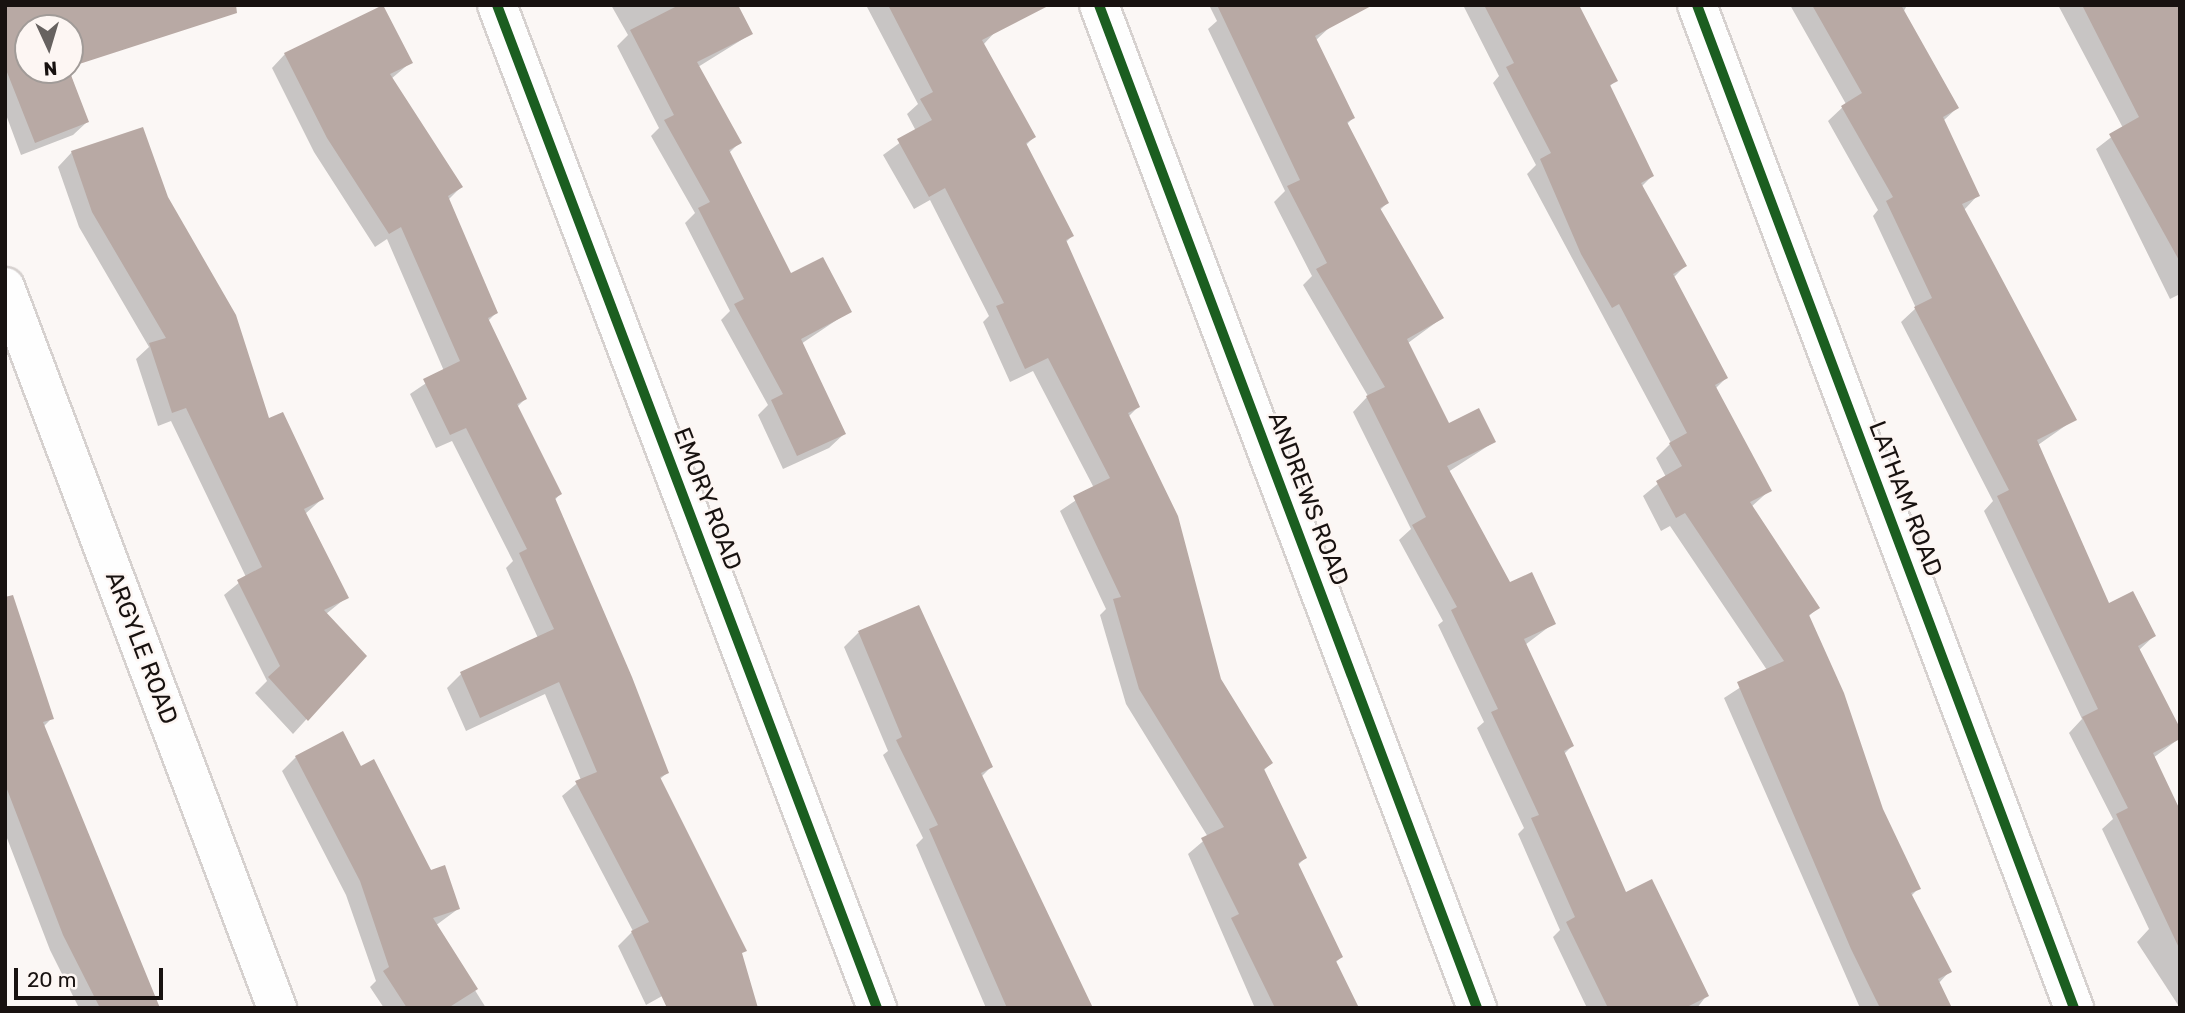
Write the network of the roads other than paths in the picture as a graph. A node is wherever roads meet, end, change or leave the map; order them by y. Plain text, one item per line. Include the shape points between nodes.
1 (497, 5) edge
2 (1099, 5) edge
3 (1697, 5) edge
4 (5, 287) edge
5 (277, 1008) edge
6 (877, 1008) edge
7 (1477, 1008) edge
8 (2074, 1008) edge

1 - 6 street, EMORY ROAD
2 - 7 street, ANDREWS ROAD
3 - 8 street, LATHAM ROAD
4 - 5 street, ARGYLE ROAD

